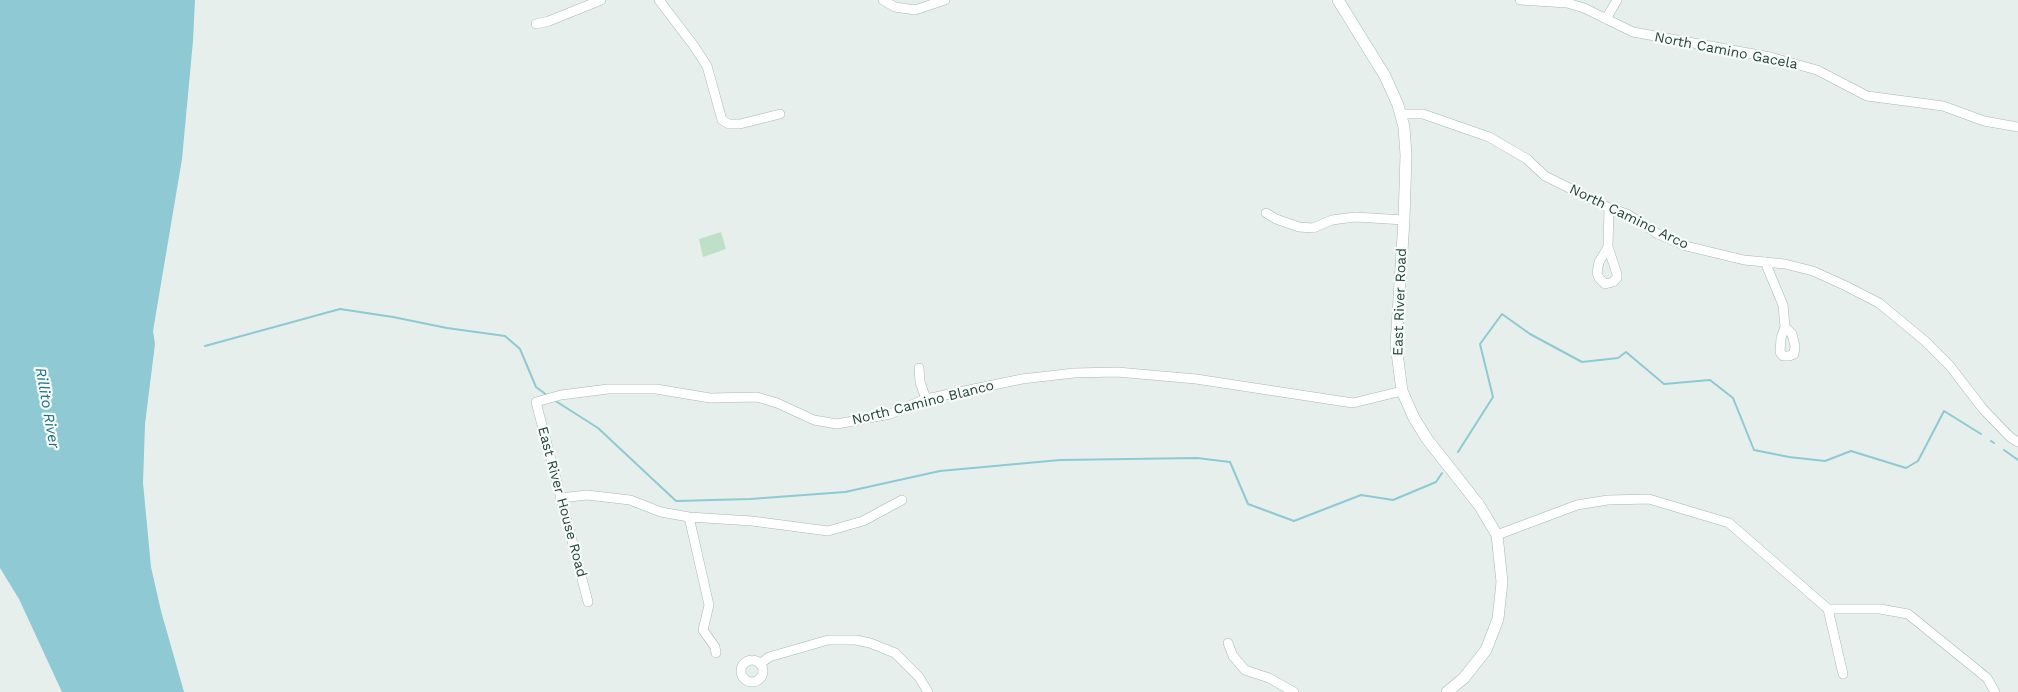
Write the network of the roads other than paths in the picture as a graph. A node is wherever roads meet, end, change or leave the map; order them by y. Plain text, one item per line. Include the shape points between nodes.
1 (601, 0) edge
2 (659, 0) edge
3 (883, 0) edge
4 (945, 0) edge
5 (1338, 0) edge
6 (1520, 0) edge
7 (1617, 0) edge
8 (1606, 19) junction
9 (536, 24) dead end
10 (780, 114) dead end
11 (1401, 114) junction
12 (2018, 127) edge
13 (1609, 208) junction
14 (1266, 213) dead end
15 (1404, 220) junction
16 (1608, 247) dead end
17 (1765, 262) junction
18 (1785, 326) dead end
19 (919, 368) dead end
20 (1402, 390) junction
21 (926, 399) junction
22 (536, 402) joint
23 (2018, 442) edge
24 (560, 498) junction
25 (902, 500) dead end
26 (689, 517) junction
27 (1497, 535) junction
28 (588, 602) dead end
29 (1828, 609) junction
30 (1228, 643) dead end
31 (716, 653) dead end
32 (760, 664) dead end
33 (1844, 674) dead end
34 (928, 692) edge
35 (1294, 692) edge
36 (1446, 692) edge
37 (1995, 692) edge

1 - 9 street
2 - 10 street via 707,66 722,120 740,124
3 - 4 street via 895,7 915,10
5 - 11 street, East River Road via 1373,54
6 - 8 street, North Camino Gacela via 1567,2
7 - 8 street
8 - 12 street, North Camino Gacela via 1633,32 1770,56 1817,70 1867,96 1943,106 1984,121
11 - 13 street, North Camino Arco via 1423,114 1489,136 1528,159 1545,176
11 - 15 street, East River Road via 1406,155
13 - 16 street
13 - 17 street, North Camino Arco via 1627,214 1658,234 1686,246
14 - 15 street via 1286,223 1313,228 1332,220 1355,217
15 - 20 street, East River Road via 1396,346
17 - 18 street via 1780,293
17 - 23 street, North Camino Arco via 1813,271 1879,304 1925,341 1950,366 1983,409
19 - 21 street
20 - 21 street, North Camino Blanco via 1353,403 1196,379 1117,372 1022,379
20 - 27 street, East River Road via 1427,439 1479,505
21 - 22 street, North Camino Blanco via 890,414 838,424 814,420 777,403 757,398 710,398 656,389 608,389 560,395
22 - 24 street, East River House Road
24 - 26 street via 587,495 630,500 662,512
24 - 28 street, East River House Road
25 - 26 street via 863,521 828,531
26 - 31 street via 709,605 703,630 716,647
27 - 29 street via 1577,505 1649,499 1729,523
27 - 36 street, East River Road via 1502,582 1498,618 1486,650 1464,678
29 - 33 street
29 - 37 street via 1908,614 1987,678
30 - 35 street via 1232,656 1244,670 1269,678
32 - 34 street via 769,657 828,640 856,640 895,653 908,664

